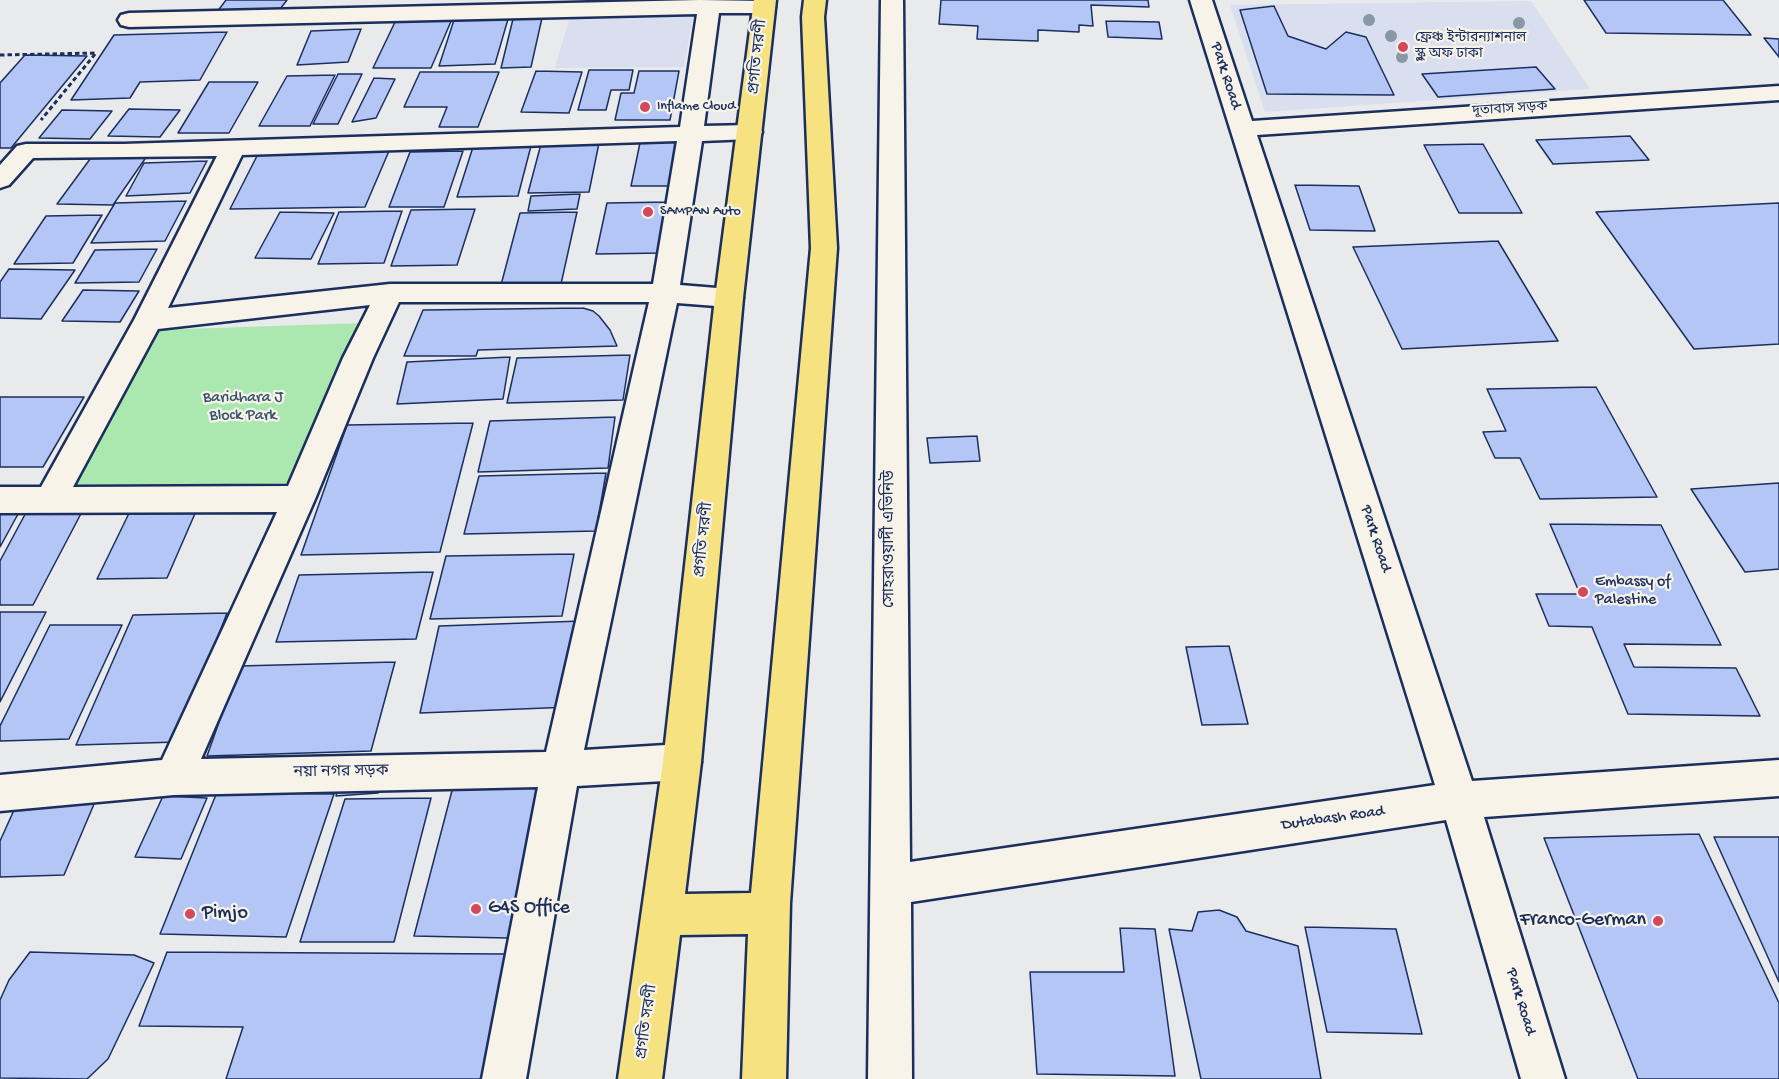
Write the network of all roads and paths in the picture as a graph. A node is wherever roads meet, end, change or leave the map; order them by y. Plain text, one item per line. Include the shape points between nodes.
1 (815, 0) edge
2 (892, 0) edge
3 (1201, 0) edge
4 (709, 3) edge
5 (765, 4) edge
6 (129, 20) dead end
7 (0, 55) edge
8 (1779, 93) edge
9 (1242, 129) junction
10 (691, 132) junction
11 (750, 132) junction
12 (234, 147) junction
13 (26, 151) junction
14 (0, 180) edge
15 (390, 293) junction
16 (665, 293) junction
17 (729, 298) junction
18 (148, 320) junction
19 (51, 499) junction
20 (299, 499) junction
21 (0, 500) edge
22 (682, 762) junction
23 (561, 769) junction
24 (174, 777) junction
25 (1779, 778) edge
26 (0, 793) edge
27 (1460, 800) junction
28 (890, 885) junction
29 (770, 913) junction
30 (662, 915) junction
31 (504, 1079) edge
32 (640, 1079) edge
33 (764, 1079) edge
34 (890, 1079) edge
35 (1543, 1079) edge

1 - 29 main road via 824,248
2 - 28 street, সোহরাওয়ার্দী এভিনিউ
3 - 9 street, Park Road
4 - 5 street
4 - 6 street
4 - 10 street
5 - 11 main road, প্রগতি সরণী
7 - 13 path via 96,54 20,144
8 - 9 street, দূতাবাস সড়ক
9 - 27 street, Park Road
10 - 11 street
10 - 12 street
10 - 16 street
11 - 17 main road, প্রগতি সরণী
12 - 13 street
12 - 18 street
13 - 14 street
15 - 16 street
15 - 18 street
15 - 20 street via 358,358
16 - 17 street
16 - 23 street
17 - 22 main road, প্রগতি সরণী
18 - 19 street
19 - 20 street
19 - 21 street
20 - 24 street
22 - 23 street, নয়া নগর সড়ক
22 - 30 main road, প্রগতি সরণী
23 - 24 street, নয়া নগর সড়ক
23 - 31 street
24 - 26 street, নয়া নগর সড়ক
25 - 27 street, Dutabash Road
27 - 28 street, Dutabash Road
27 - 35 street, Park Road
28 - 34 street, সোহরাওয়ার্দী এভিনিউ
29 - 30 main road
29 - 33 main road
30 - 32 main road, প্রগতি সরণী

